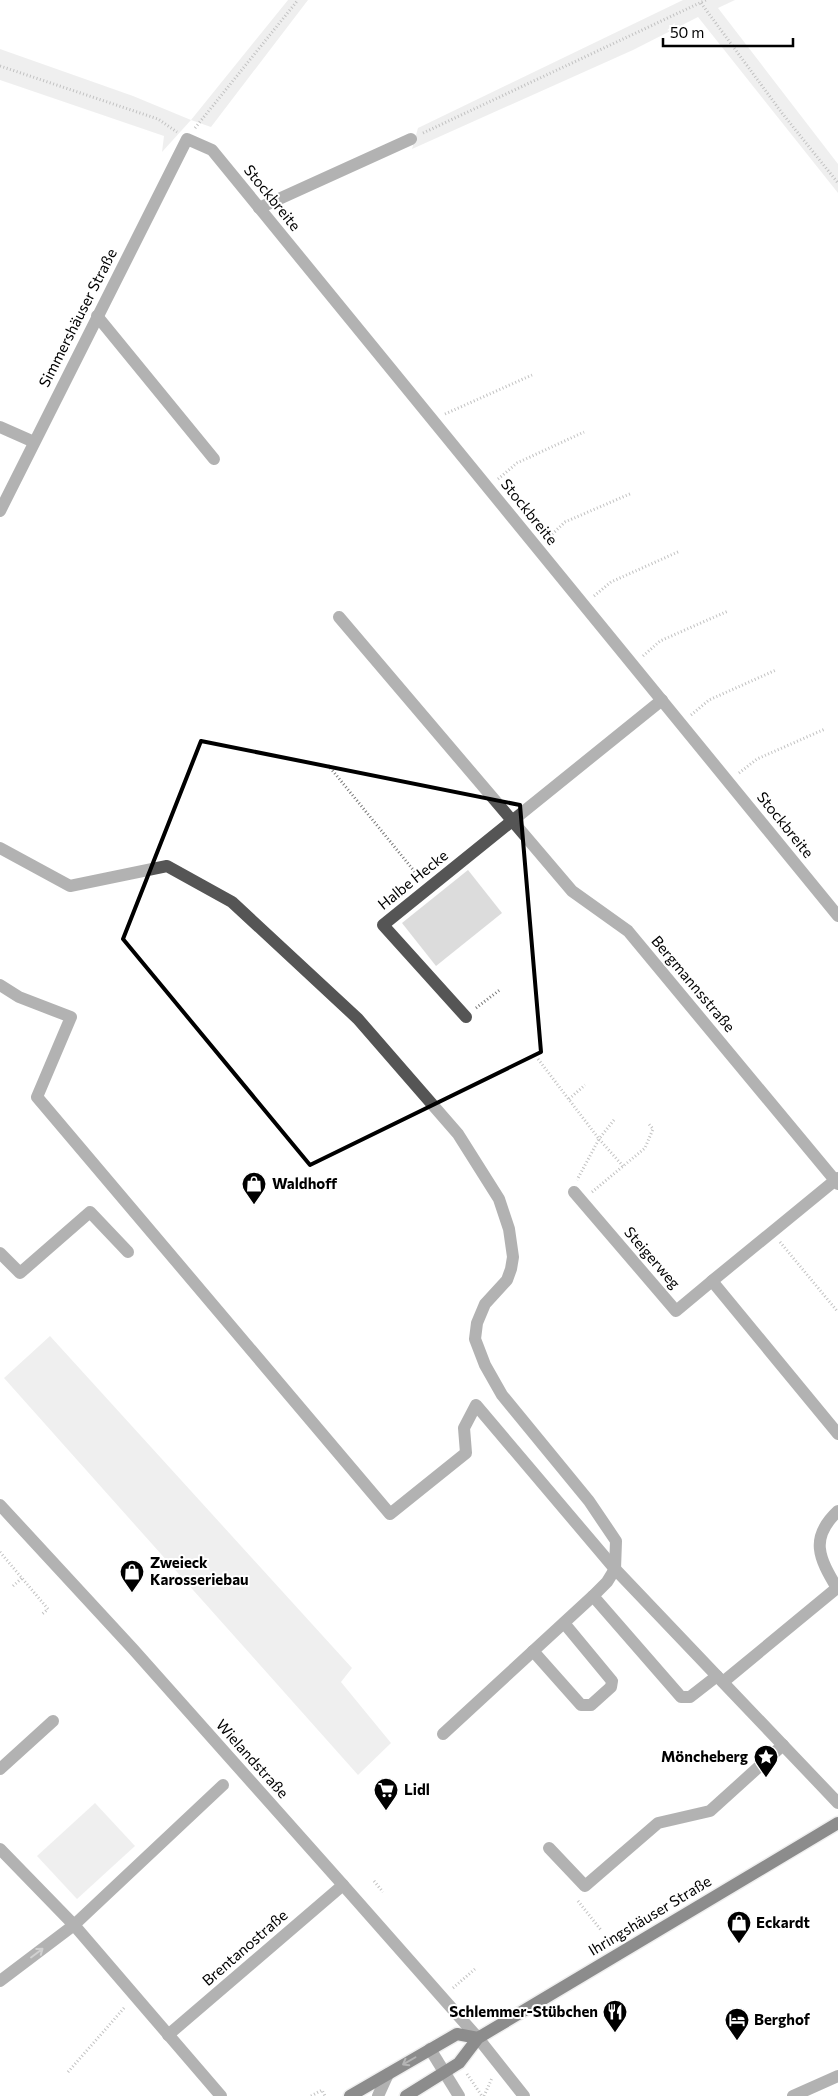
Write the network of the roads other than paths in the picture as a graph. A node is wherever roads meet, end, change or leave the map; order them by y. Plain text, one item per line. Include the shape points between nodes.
1 (187, 139) joint
2 (411, 139) road end
3 (259, 208) junction
4 (97, 316) junction
5 (0, 428) edge
6 (34, 442) junction
7 (214, 459) dead end
8 (0, 511) edge
9 (338, 617) dead end
10 (662, 700) junction
11 (514, 821) junction
12 (0, 848) edge
13 (838, 916) edge
14 (0, 985) edge
15 (466, 1017) road end
16 (837, 1181) edge
17 (578, 1197) road end
18 (772, 1232) joint
19 (128, 1252) dead end
20 (0, 1253) edge
21 (712, 1282) junction
22 (838, 1434) edge
23 (0, 1505) edge
24 (838, 1511) edge
25 (615, 1570) junction
26 (837, 1589) edge
27 (593, 1596) junction
28 (564, 1623) junction
29 (533, 1651) junction
30 (720, 1679) junction
31 (53, 1722) dead end
32 (443, 1734) dead end
33 (783, 1745) junction
34 (0, 1769) edge
35 (223, 1786) dead end
36 (838, 1803) edge
37 (838, 1823) edge
38 (0, 1848) edge
39 (549, 1848) dead end
40 (343, 1885) junction
41 (74, 1925) junction
42 (0, 1980) edge
43 (168, 2034) junction
44 (478, 2038) junction
45 (430, 2049) junction
46 (445, 2071) junction
47 (388, 2074) junction
48 (838, 2076) edge
49 (221, 2096) edge
50 (350, 2096) edge
51 (378, 2096) edge
52 (406, 2096) edge
53 (459, 2096) edge
54 (524, 2096) edge
55 (793, 2096) edge

1 - 3 street, Stockbreite via 212,150
1 - 4 street, Simmershäuser Straße
2 - 3 street
3 - 10 street, Stockbreite
4 - 6 street, Simmershäuser Straße
4 - 7 street
5 - 6 street
6 - 8 street, Simmershäuser Straße
9 - 11 street
10 - 11 street, Halbe Hecke
10 - 13 street, Stockbreite
11 - 15 street, Halbe Hecke via 383,925
11 - 16 street, Bergmannsstraße via 572,891 628,931
12 - 25 street via 70,886 167,866 232,902 358,1019 458,1134 499,1199 509,1229 512,1257 507,1280 485,1304 475,1339 502,1395 589,1501 616,1542
14 - 25 street via 19,997 71,1017 37,1097 390,1514 466,1453 464,1428 476,1404
16 - 18 street, Bergmannsstraße
17 - 21 street, Steigerweg via 676,1311
18 - 21 street, Steigerweg
19 - 20 street via 90,1212 20,1273
21 - 22 street
23 - 40 street, Wielandstraße
24 - 26 street via 827,1521 819,1551
25 - 27 street
25 - 30 street
26 - 30 street
27 - 28 street
27 - 30 street via 681,1697 690,1697
28 - 29 street
28 - 29 street via 612,1681 611,1687 591,1705 581,1705
29 - 32 street
30 - 33 street
31 - 34 street
33 - 36 street
33 - 39 street via 710,1811 658,1824 585,1886
35 - 41 street
37 - 44 main road, Ihringshäuser Straße
38 - 41 street
40 - 43 street, Brentanostraße
40 - 44 street, Wielandstraße
42 -> 41 street
41 - 43 street
43 - 49 street
44 - 45 main road via 457,2034
44 - 46 main road, Ihringshäuser Straße via 459,2063
44 - 54 street, Wielandstraße
45 - 46 street
45 -> 47 main road
46 - 52 main road, Ihringshäuser Straße
46 - 53 street
47 - 50 main road
47 - 51 street
48 - 55 street

